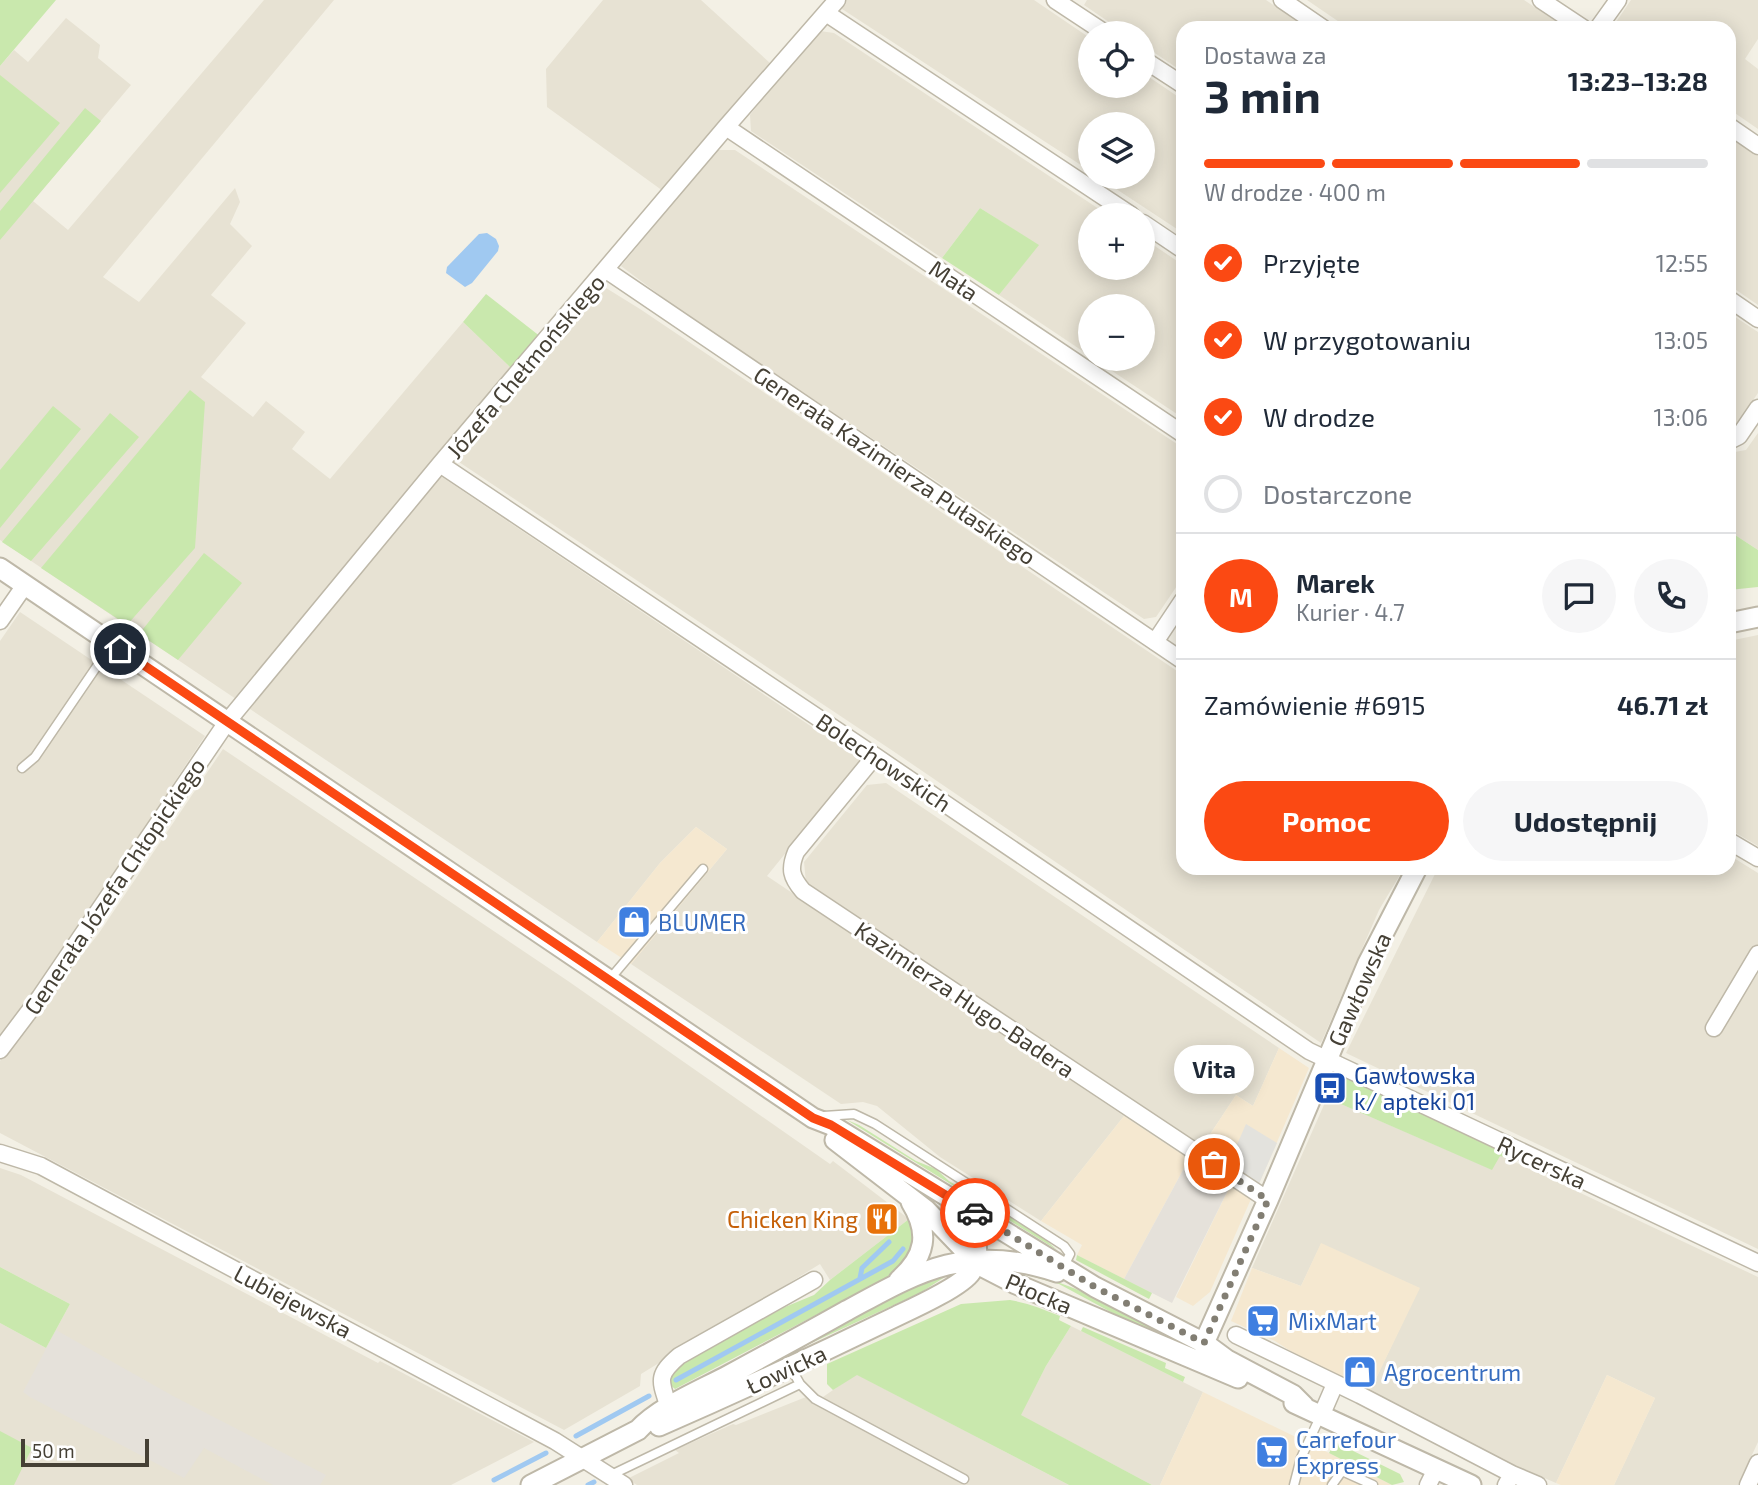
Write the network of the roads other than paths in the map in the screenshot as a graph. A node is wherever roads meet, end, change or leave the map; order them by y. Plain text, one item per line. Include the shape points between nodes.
1 (837, 0) edge
2 (1055, 0) edge
3 (1282, 0) edge
4 (1541, 0) edge
5 (1618, 0) edge
6 (826, 13) junction
7 (1087, 21) edge
8 (1313, 21) edge
9 (1572, 21) edge
10 (1603, 21) edge
11 (1155, 66) edge
12 (1176, 80) edge
13 (726, 127) junction
14 (1736, 131) edge
15 (1758, 146) edge
16 (1113, 203) edge
17 (1155, 231) edge
18 (1176, 245) edge
19 (606, 270) junction
20 (1736, 304) edge
21 (1758, 319) edge
22 (1758, 408) edge
23 (1176, 429) edge
24 (1736, 438) edge
25 (440, 464) junction
26 (0, 568) edge
27 (25, 585) junction
28 (1176, 610) edge
29 (1758, 617) edge
30 (0, 621) edge
31 (1736, 622) edge
32 (1155, 642) junction
33 (112, 644) junction
34 (1176, 656) edge
35 (227, 722) junction
36 (876, 755) junction
37 (22, 768) dead end
38 (1736, 845) edge
39 (1758, 858) edge
40 (703, 869) dead end
41 (1413, 875) edge
42 (1758, 954) edge
43 (609, 980) junction
44 (1714, 1028) dead end
45 (0, 1050) edge
46 (1327, 1061) junction
47 (813, 1118) junction
48 (0, 1153) edge
49 (907, 1195) junction
50 (948, 1197) junction
51 (1268, 1200) junction
52 (974, 1260) junction
53 (1758, 1263) edge
54 (1064, 1266) junction
55 (814, 1280) dead end
56 (1016, 1284) junction
57 (1095, 1287) junction
58 (884, 1290) junction
59 (931, 1299) junction
60 (1236, 1335) dead end
61 (1204, 1343) junction
62 (1158, 1344) junction
63 (1287, 1360) junction
64 (1221, 1371) junction
65 (796, 1376) junction
66 (1335, 1384) junction
67 (1277, 1386) junction
68 (669, 1408) junction
69 (1313, 1410) junction
70 (638, 1430) junction
71 (582, 1458) junction
72 (1758, 1464) edge
73 (608, 1477) junction
74 (1432, 1477) edge
75 (964, 1479) dead end
76 (1509, 1479) edge
77 (1370, 1484) edge
78 (531, 1485) edge
79 (624, 1485) edge
80 (1294, 1485) edge
81 (1332, 1485) edge
82 (1471, 1485) edge
83 (1538, 1485) edge
84 (1748, 1485) edge

1 - 6 street, Józefa Chełmońskiego
2 - 7 street
3 - 8 street
4 - 9 street
5 - 10 street
6 - 13 street, Józefa Chełmońskiego
6 - 16 street
11 - 12 street
13 - 19 street, Józefa Chełmońskiego
13 - 23 street, Mała
14 - 15 street
17 - 18 street
19 - 25 street, Józefa Chełmońskiego
19 - 32 street, Generała Kazimierza Pułaskiego
20 - 21 street
22 - 24 street
25 - 35 street, Józefa Chełmońskiego
25 - 36 street, Bolechowskich
26 - 27 street, Płocka
27 - 30 street
27 - 33 street, Płocka
28 - 32 street
29 - 31 street
32 - 34 street, Generała Kazimierza Pułaskiego
33 - 35 street, Płocka
33 - 37 lane via 35,757
35 - 43 street, Płocka
35 - 45 street, Generała Józefa Chłopickiego via 48,987
36 - 46 street, Bolechowskich
36 - 51 street, Kazimierza Hugo-Badera via 796,852 791,863 793,880
38 - 39 street
40 - 43 lane
41 - 46 street, Gawłowska via 1368,963
42 - 44 street
43 - 47 street, Płocka
46 - 51 street, Gawłowska
46 - 53 street, Rycerska
47 - 49 street, Płocka via 834,1140
47 - 50 street, Płocka
47 - 54 lane via 853,1114 874,1124 1064,1246 1070,1254
48 - 71 street, Lubiejewska via 41,1166
49 - 52 street, Płocka
49 - 58 street, Łowicka via 922,1224 923,1243 908,1272
50 - 52 street via 972,1225
50 - 54 street, Płocka
51 - 61 street, Gawłowska
52 - 56 street, Płocka
52 - 57 street, Łowicka via 1034,1265
52 - 58 street, Łowicka
52 - 59 street, Łowicka via 963,1280
54 - 57 street, Płocka
55 - 68 street via 679,1356 660,1380
56 - 59 street, Łowicka via 990,1279
56 - 62 street, Płocka
57 - 61 street, Płocka
58 - 68 street, Łowicka
59 - 65 street, Łowicka
60 - 63 street
61 - 62 street via 1179,1348
61 - 64 street via 1206,1355
61 - 67 street, Płocka
62 - 64 street, Płocka
63 - 66 street
63 - 67 street
64 - 69 street, Płocka
65 - 70 street, Łowicka
65 - 73 lane
65 - 75 lane via 815,1399
66 - 69 street
66 - 76 street
67 - 69 street, Płocka
68 - 70 street, Łowicka
69 - 74 street, Płocka
69 - 80 lane
70 - 71 street, Łowicka
71 - 73 street, Lubiejewska
71 - 78 street, Łowicka
72 - 84 street
73 - 79 street, Lubiejewska
74 - 82 street, Płocka
76 - 83 street
77 - 81 lane via 1342,1471

